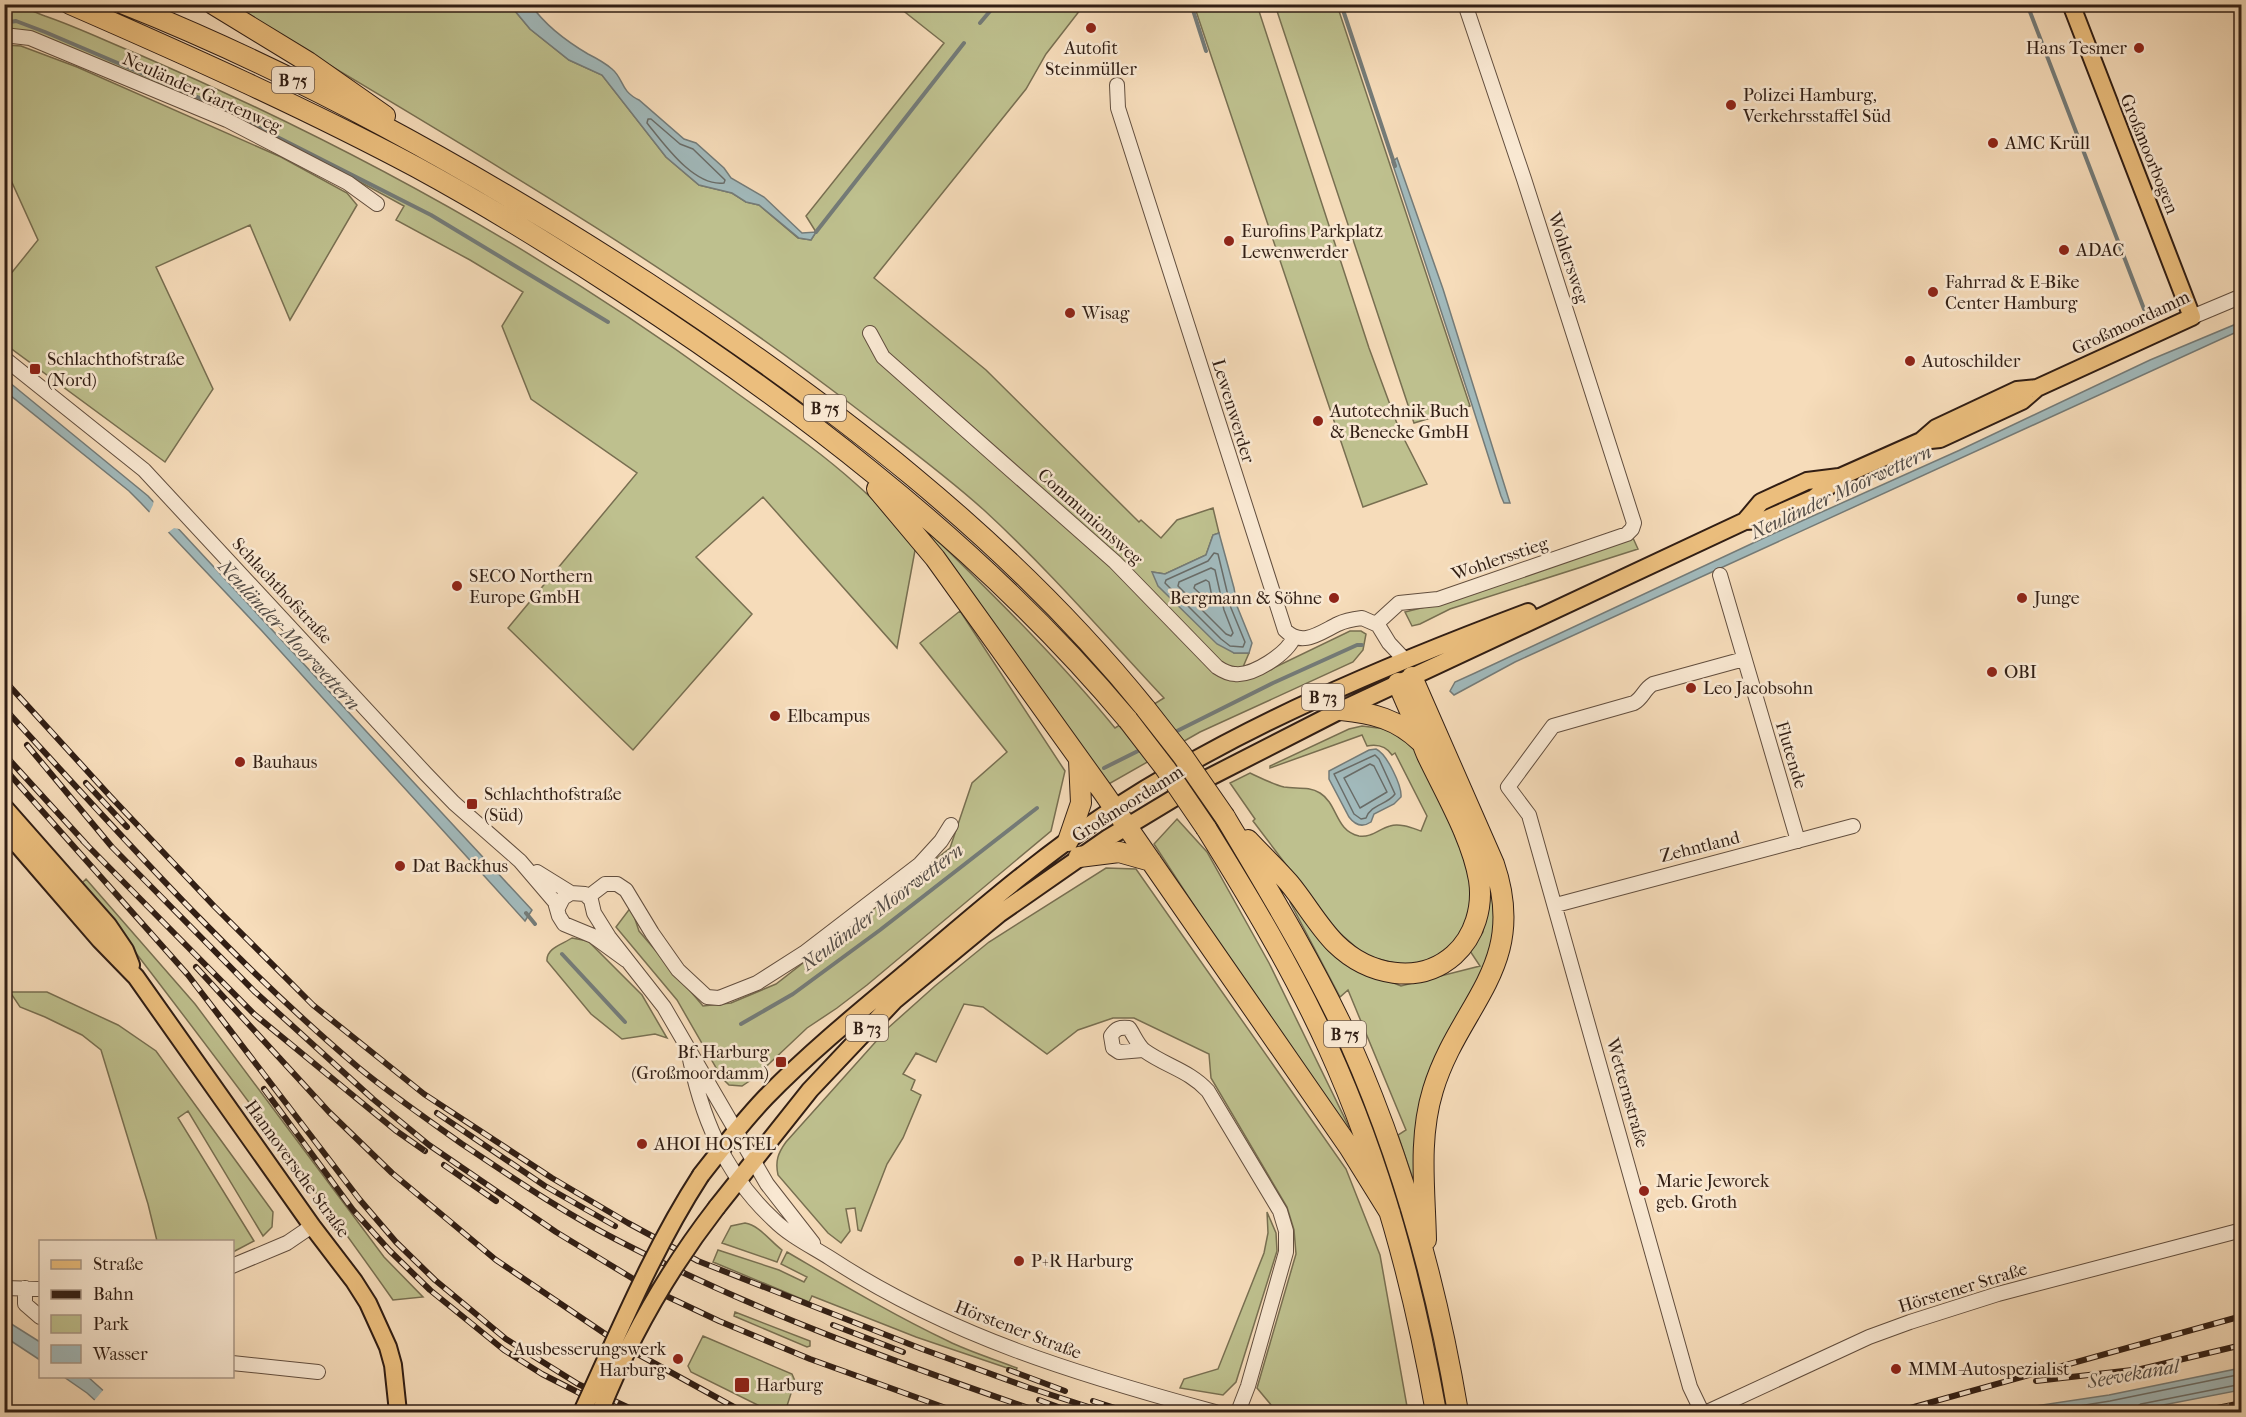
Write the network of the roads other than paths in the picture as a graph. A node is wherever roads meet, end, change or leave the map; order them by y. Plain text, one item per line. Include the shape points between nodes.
1 (70, 4) edge
2 (124, 4) edge
3 (213, 4) edge
4 (1465, 4) edge
5 (2071, 4) edge
6 (4, 35) edge
7 (1117, 85) dead end
8 (456, 166) junction
9 (377, 204) dead end
10 (2241, 296) edge
11 (2192, 317) junction
12 (870, 333) dead end
13 (4, 358) edge
14 (2037, 388) junction
15 (1957, 418) junction
16 (1948, 435) junction
17 (834, 441) junction
18 (1921, 441) junction
19 (1840, 477) junction
20 (1745, 521) junction
21 (1634, 523) joint
22 (1720, 575) dead end
23 (1376, 624) junction
24 (1294, 638) junction
25 (1744, 659) junction
26 (1401, 672) junction
27 (1341, 710) junction
28 (1421, 742) junction
29 (1078, 758) junction
30 (4, 807) edge
31 (1115, 808) junction
32 (1225, 817) junction
33 (951, 825) dead end
34 (1127, 825) junction
35 (1853, 826) dead end
36 (4, 829) edge
37 (1798, 841) junction
38 (1073, 849) junction
39 (520, 861) junction
40 (1151, 861) junction
41 (571, 893) junction
42 (588, 897) junction
43 (1556, 904) junction
44 (558, 908) junction
45 (594, 913) junction
46 (576, 929) junction
47 (626, 960) junction
48 (136, 977) junction
49 (688, 1049) junction
50 (1143, 1050) dead end
51 (736, 1131) junction
52 (720, 1150) junction
53 (753, 1160) junction
54 (739, 1178) junction
55 (1390, 1213) junction
56 (312, 1226) junction
57 (2241, 1230) edge
58 (820, 1251) junction
59 (234, 1265) edge
60 (1427, 1267) junction
61 (4, 1288) edge
62 (25, 1288) junction
63 (39, 1289) edge
64 (39, 1316) edge
65 (234, 1363) edge
66 (318, 1372) dead end
67 (399, 1408) edge
68 (582, 1413) edge
69 (600, 1413) edge
70 (1215, 1413) edge
71 (1238, 1413) edge
72 (1436, 1413) edge
73 (1458, 1413) edge
74 (1702, 1413) edge
75 (1707, 1413) edge

1 - 17 highway, B 75 via 294,105 505,218 677,328
2 - 8 highway, B 75 via 304,86
3 - 8 highway, B 75 via 308,62
4 - 21 street, Wohlersweg
5 - 11 main road, Großmoorbogen
6 - 9 street, Neuländer Gartenweg via 30,38 227,120 348,183
7 - 24 street, Lewenwerder via 1118,108 1241,496 1283,625
8 - 32 highway, B 75, bridge via 573,235 755,356 933,494 1051,601 1146,709
10 - 11 street, Großmoordamm
11 - 14 main road, Großmoordamm
12 - 24 street, Communionsweg via 883,357 1115,562 1217,667 1234,675 1252,671 1287,649
13 - 39 street, Schlachthofstraße via 144,470 447,796
14 - 15 main road, Großmoordamm via 2017,390
14 - 16 main road, Großmoordamm via 2022,401
15 - 16 main road
15 - 18 main road, Großmoordamm
16 - 18 main road, Großmoordamm via 1940,440
17 - 29 highway, B 75 via 935,558
17 - 55 highway, B 75, bridge via 920,511 1036,617 1087,670 1165,768 1270,932 1318,1027 1357,1118
18 - 19 main road, Großmoordamm
19 - 20 main road, Großmoordamm via 1814,498 1764,520
19 - 20 main road, Großmoordamm via 1807,481 1761,502
20 - 26 main road, Großmoordamm
21 - 23 street, Wohlersstieg via 1627,534 1438,599 1400,603
22 - 25 street, Flutende
23 - 24 street via 1356,618 1306,639
23 - 26 street
25 - 37 street, Flutende
25 - 43 street, Wetternstraße via 1653,684 1635,703 1553,726 1508,787 1529,815
26 - 27 main road, Großmoordamm
26 - 28 highway, B 75
26 - 31 main road, Großmoordamm / B 73 via 1256,729
26 - 60 highway, B 75 via 1494,864 1504,919 1493,972 1449,1050 1430,1102 1424,1146
27 - 28 highway, B 75 via 1386,718
27 - 34 main road, Großmoordamm / B 73 via 1204,780
28 - 32 highway, B 75 via 1469,848 1480,891 1476,923 1465,943 1449,959 1430,969 1408,974 1386,972 1344,951 1288,882
29 - 31 highway, B 75
29 - 38 highway via 1081,803
30 - 48 main road, Hannoversche Straße via 108,925 125,950
31 - 34 highway
31 - 38 main road, Großmoordamm / B 73
32 - 60 highway, B 75 via 1288,922 1349,1042 1388,1141
33 - 42 street via 920,864 804,953 757,983 719,998 707,997 678,970 626,890 616,884 605,884
34 - 38 main road, Großmoordamm / B 73
34 - 40 highway, B 75
35 - 37 street, Zehntland
36 - 48 main road, Hannoversche Straße
37 - 43 street, Zehntland
38 - 40 highway via 1119,852
38 - 51 main road, Großmoordamm / B 73 via 996,897 830,1037 780,1082
38 - 53 main road, Großmoordamm / B 73 via 895,1000 810,1090
39 - 41 street, Schlachthofstraße
39 - 44 street, Schlachthofstraße
40 - 55 highway, B 75 via 1349,1147
41 - 42 street, Schlachthofstraße via 580,892
41 - 44 street via 562,898
42 - 45 street, Schlachthofstraße
43 - 74 street, Wetternstraße via 1690,1387
44 - 46 street, Schlachthofstraße via 564,924
45 - 46 street via 590,922
45 - 47 street, Schlachthofstraße
46 - 47 street, Schlachthofstraße via 593,936
47 - 49 street, Schlachthofstraße via 664,1006
48 - 56 main road, Hannoversche Straße
49 - 51 street, Schlachthofstraße
49 - 52 street, Schlachthofstraße via 700,1103
50 - 71 street via 1188,1073 1208,1091 1280,1211 1287,1232 1286,1252
51 - 52 main road, Großmoordamm / B 73
51 - 53 street, Schlachthofstraße
52 - 54 street, Schlachthofstraße
52 - 68 main road, B 73, bridge via 660,1246
53 - 54 main road, Großmoordamm / B 73
53 - 58 street, Hörstener Straße via 784,1208
54 - 58 street, Hörstener Straße via 774,1220
54 - 69 main road, B 73, bridge via 678,1263 637,1332
55 - 72 highway, B 75 via 1408,1272
56 - 59 street via 276,1248
56 - 67 main road, Hannoversche Straße via 354,1281 381,1330 393,1365
57 - 75 street, Hörstener Straße via 1998,1294 1910,1322 1869,1337
58 - 70 street, Hörstener Straße via 885,1292 1001,1346
60 - 73 highway, B 75
61 - 62 street
62 - 63 street
62 - 64 street via 26,1304
65 - 66 street

